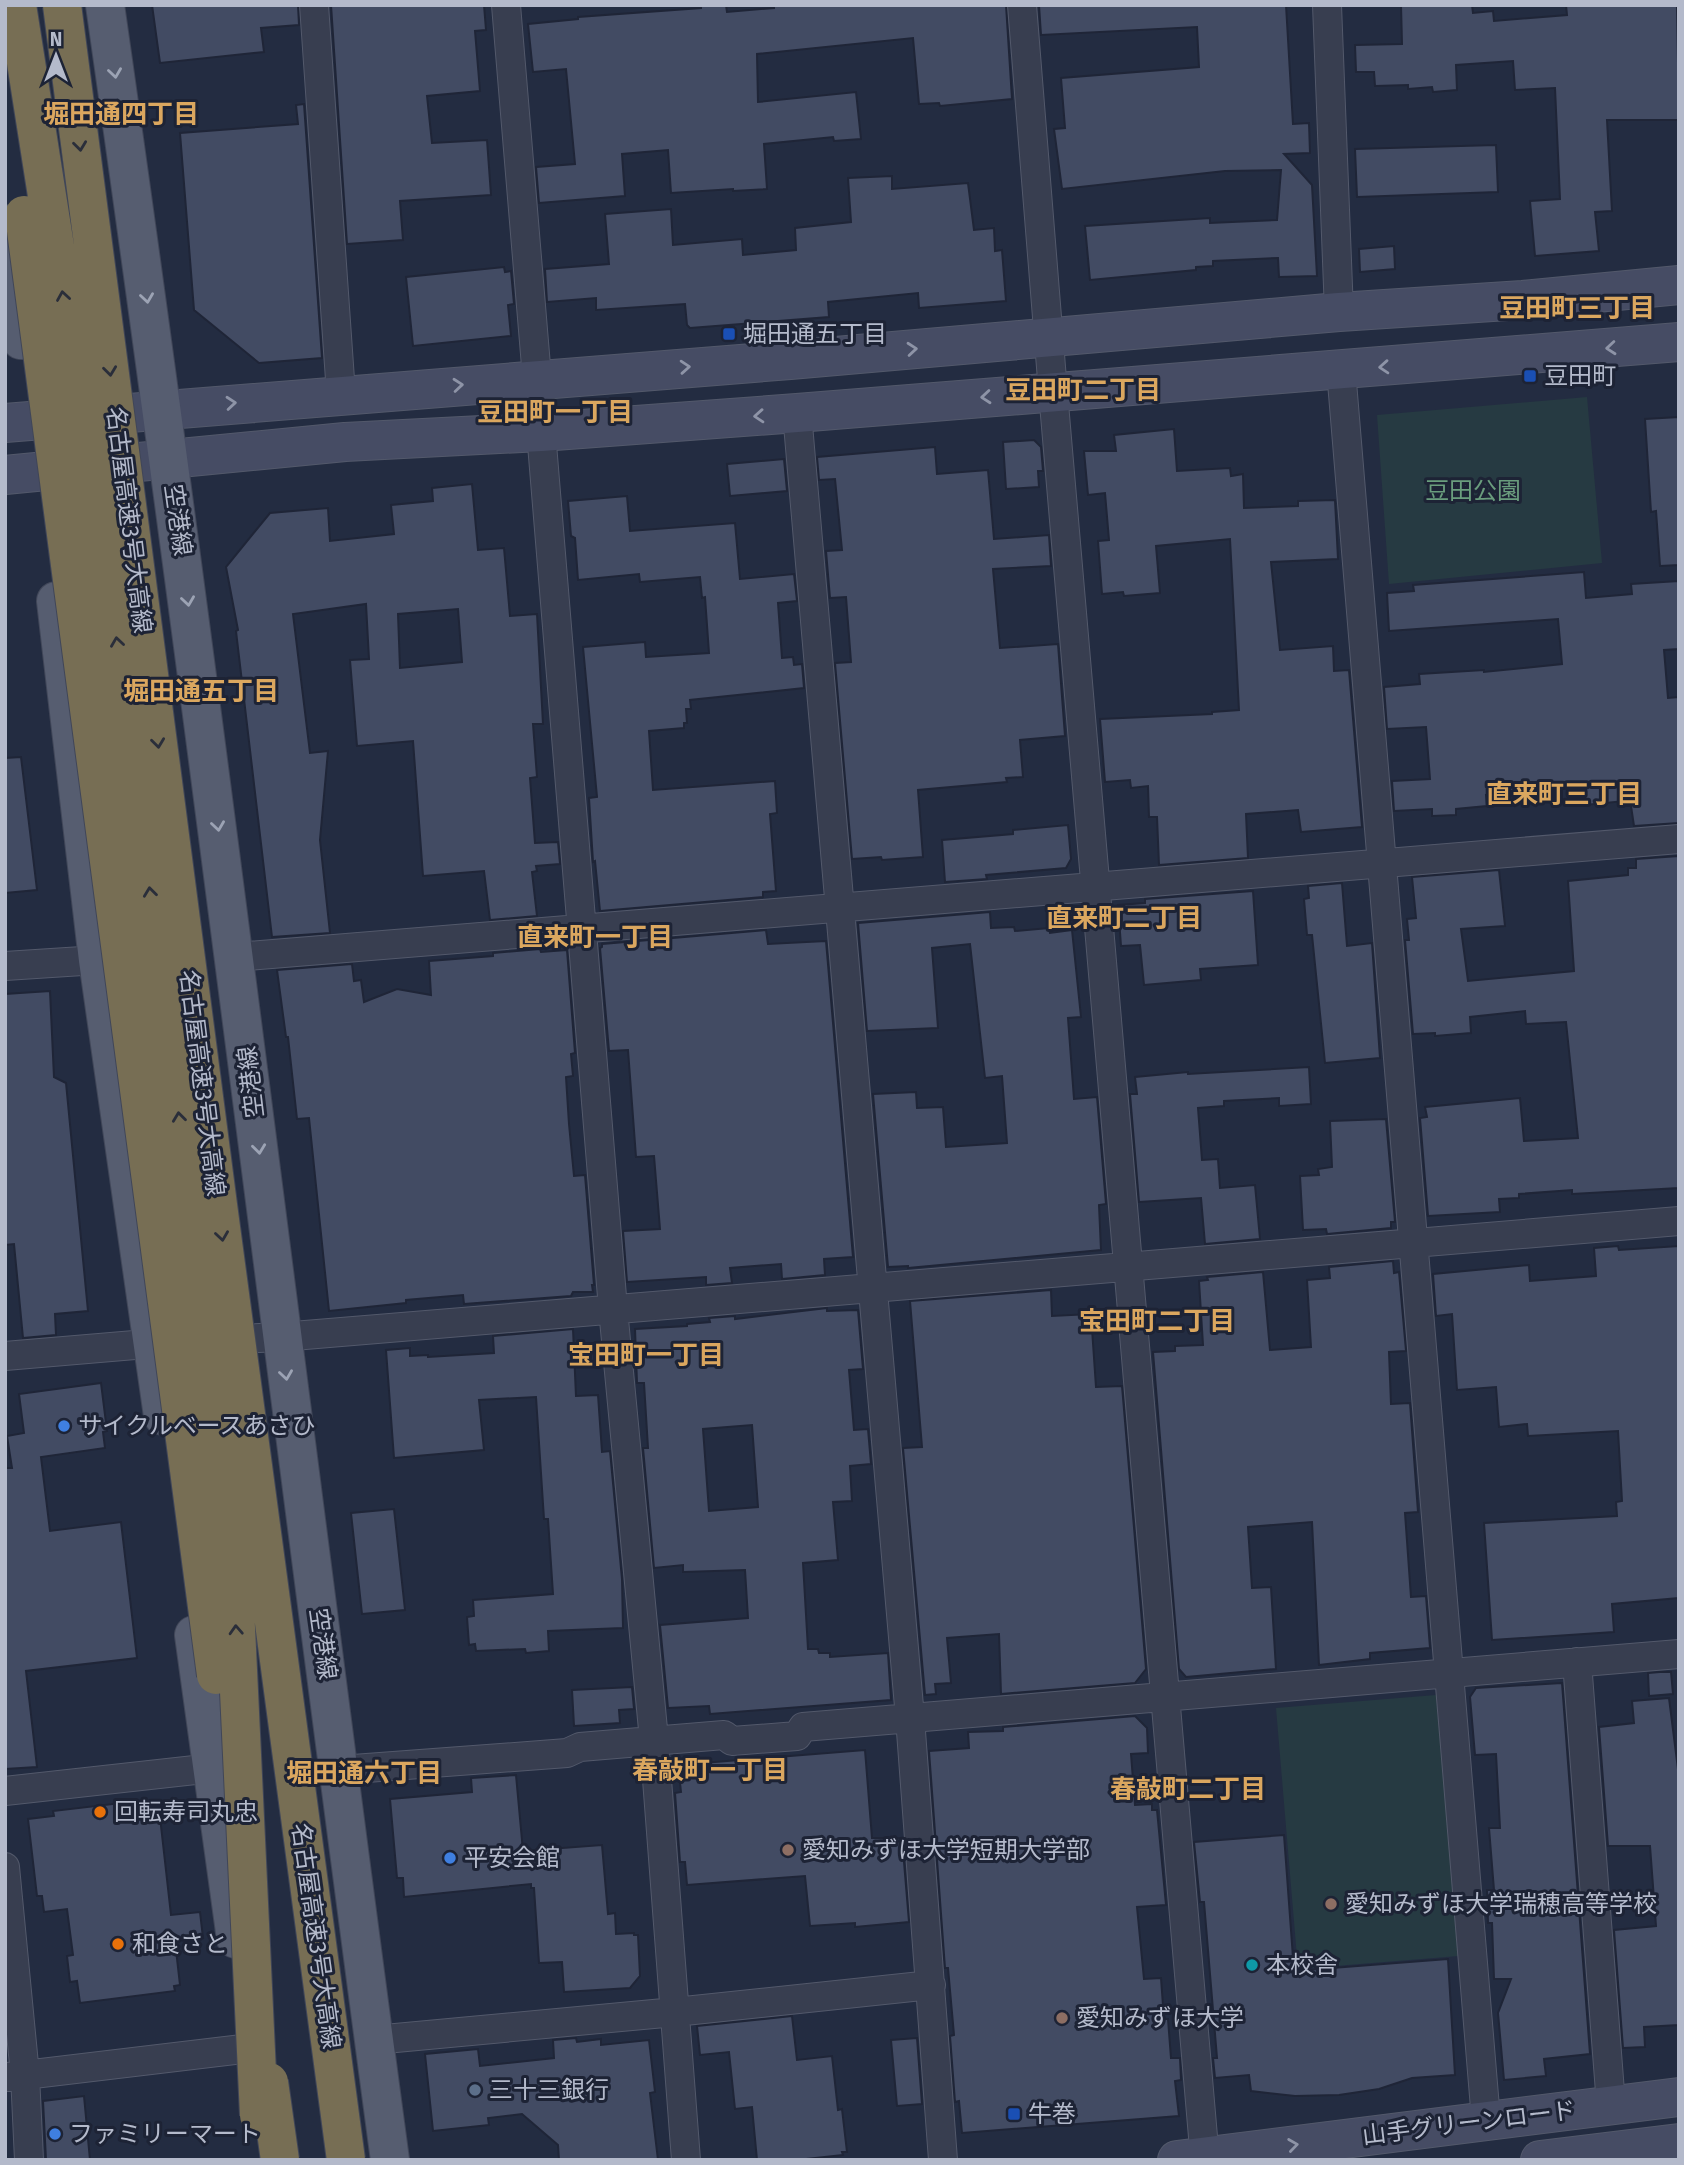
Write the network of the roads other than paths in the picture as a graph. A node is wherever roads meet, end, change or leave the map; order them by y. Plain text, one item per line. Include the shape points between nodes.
1 (17, 5) edge
2 (62, 5) edge
3 (105, 5) edge
4 (314, 5) edge
5 (506, 5) edge
6 (1021, 5) edge
7 (1327, 5) edge
8 (5, 71) edge
9 (5, 224) edge
10 (1679, 285) edge
11 (1339, 312) junction
12 (1049, 336) junction
13 (1679, 342) edge
14 (1341, 370) junction
15 (537, 378) junction
16 (1053, 392) junction
17 (341, 394) junction
18 (163, 409) junction
19 (797, 413) junction
20 (19, 421) edge
21 (541, 432) junction
22 (170, 460) junction
23 (23, 473) edge
24 (1679, 839) edge
25 (1382, 863) junction
26 (1095, 887) junction
27 (840, 908) junction
28 (582, 929) junction
29 (236, 957) junction
30 (98, 960) junction
31 (5, 966) edge
32 (1679, 1221) edge
33 (1413, 1243) junction
34 (1128, 1267) junction
35 (873, 1288) junction
36 (613, 1310) junction
37 (281, 1337) junction
38 (153, 1342) junction
39 (5, 1356) edge
40 (1679, 1654) edge
41 (1577, 1662) junction
42 (1449, 1673) junction
43 (1165, 1697) junction
44 (910, 1718) junction
45 (654, 1740) junction
46 (213, 1768) junction
47 (340, 1770) junction
48 (5, 1791) edge
49 (5, 1867) edge
50 (931, 1985) junction
51 (675, 2012) junction
52 (374, 2040) junction
53 (251, 2048) junction
54 (15, 2076) edge
55 (1679, 2097) edge
56 (1611, 2105) junction
57 (259, 2115) junction
58 (1486, 2120) junction
59 (1679, 2143) edge
60 (1196, 2159) edge
61 (29, 2160) edge
62 (265, 2160) edge
63 (280, 2160) edge
64 (346, 2160) edge
65 (390, 2160) edge
66 (686, 2160) edge
67 (943, 2160) edge
68 (1540, 2160) edge

57 -> 1 highway, bridge via 232,1543 116,634
2 -> 64 highway, 名古屋高速3号大高線, bridge
3 -> 18 main road, 空港線
4 - 17 street
5 - 15 street
6 - 12 street
7 - 11 street
8 - 63 highway, bridge
9 - 20 main road
10 - 11 street
11 - 12 street
15 -> 12 street
12 - 16 street
13 -> 14 street
14 - 16 street
14 - 25 street
17 -> 15 street
16 -> 19 street
16 - 26 street
18 -> 17 street
18 - 20 street
18 - 22 main road, 空港線
19 -> 21 street
19 - 27 street
20 - 23 main road
21 - 22 street via 345,442
21 - 28 street
22 - 23 street
22 -> 29 main road, 空港線
23 - 30 main road
24 - 25 street
25 - 26 street
25 - 33 street
26 - 27 street
26 - 34 street
27 - 28 street
27 - 35 street
28 - 29 street
28 - 36 street
29 -> 37 main road, 空港線
30 - 31 street
30 - 38 main road
32 - 33 street
33 - 34 street
33 - 42 street
34 - 35 street
34 - 43 street
35 - 36 street
35 - 44 street
36 - 37 street
36 - 45 street
37 - 38 street
37 -> 47 main road, 空港線
38 - 39 street
38 - 46 main road
40 - 41 street
41 - 42 street
41 - 56 street
42 - 43 street
42 - 58 street
43 - 44 street
43 - 60 street
44 - 45 street via 803,1727 797,1736
44 - 50 street
45 - 47 street via 580,1747 567,1753
45 - 51 street
46 - 48 street
46 - 53 main road
47 - 52 main road, 空港線
49 - 54 street
50 - 51 street
50 - 67 street
51 - 52 street
51 - 66 street
52 - 65 main road, 空港線
53 - 54 street
53 - 57 main road
54 - 61 street
55 - 56 street, 山手グリーンロード
56 - 58 street, 山手グリーンロード
57 - 62 main road
60 -> 58 street, 山手グリーンロード
59 - 68 street, 山手グリーンロード

